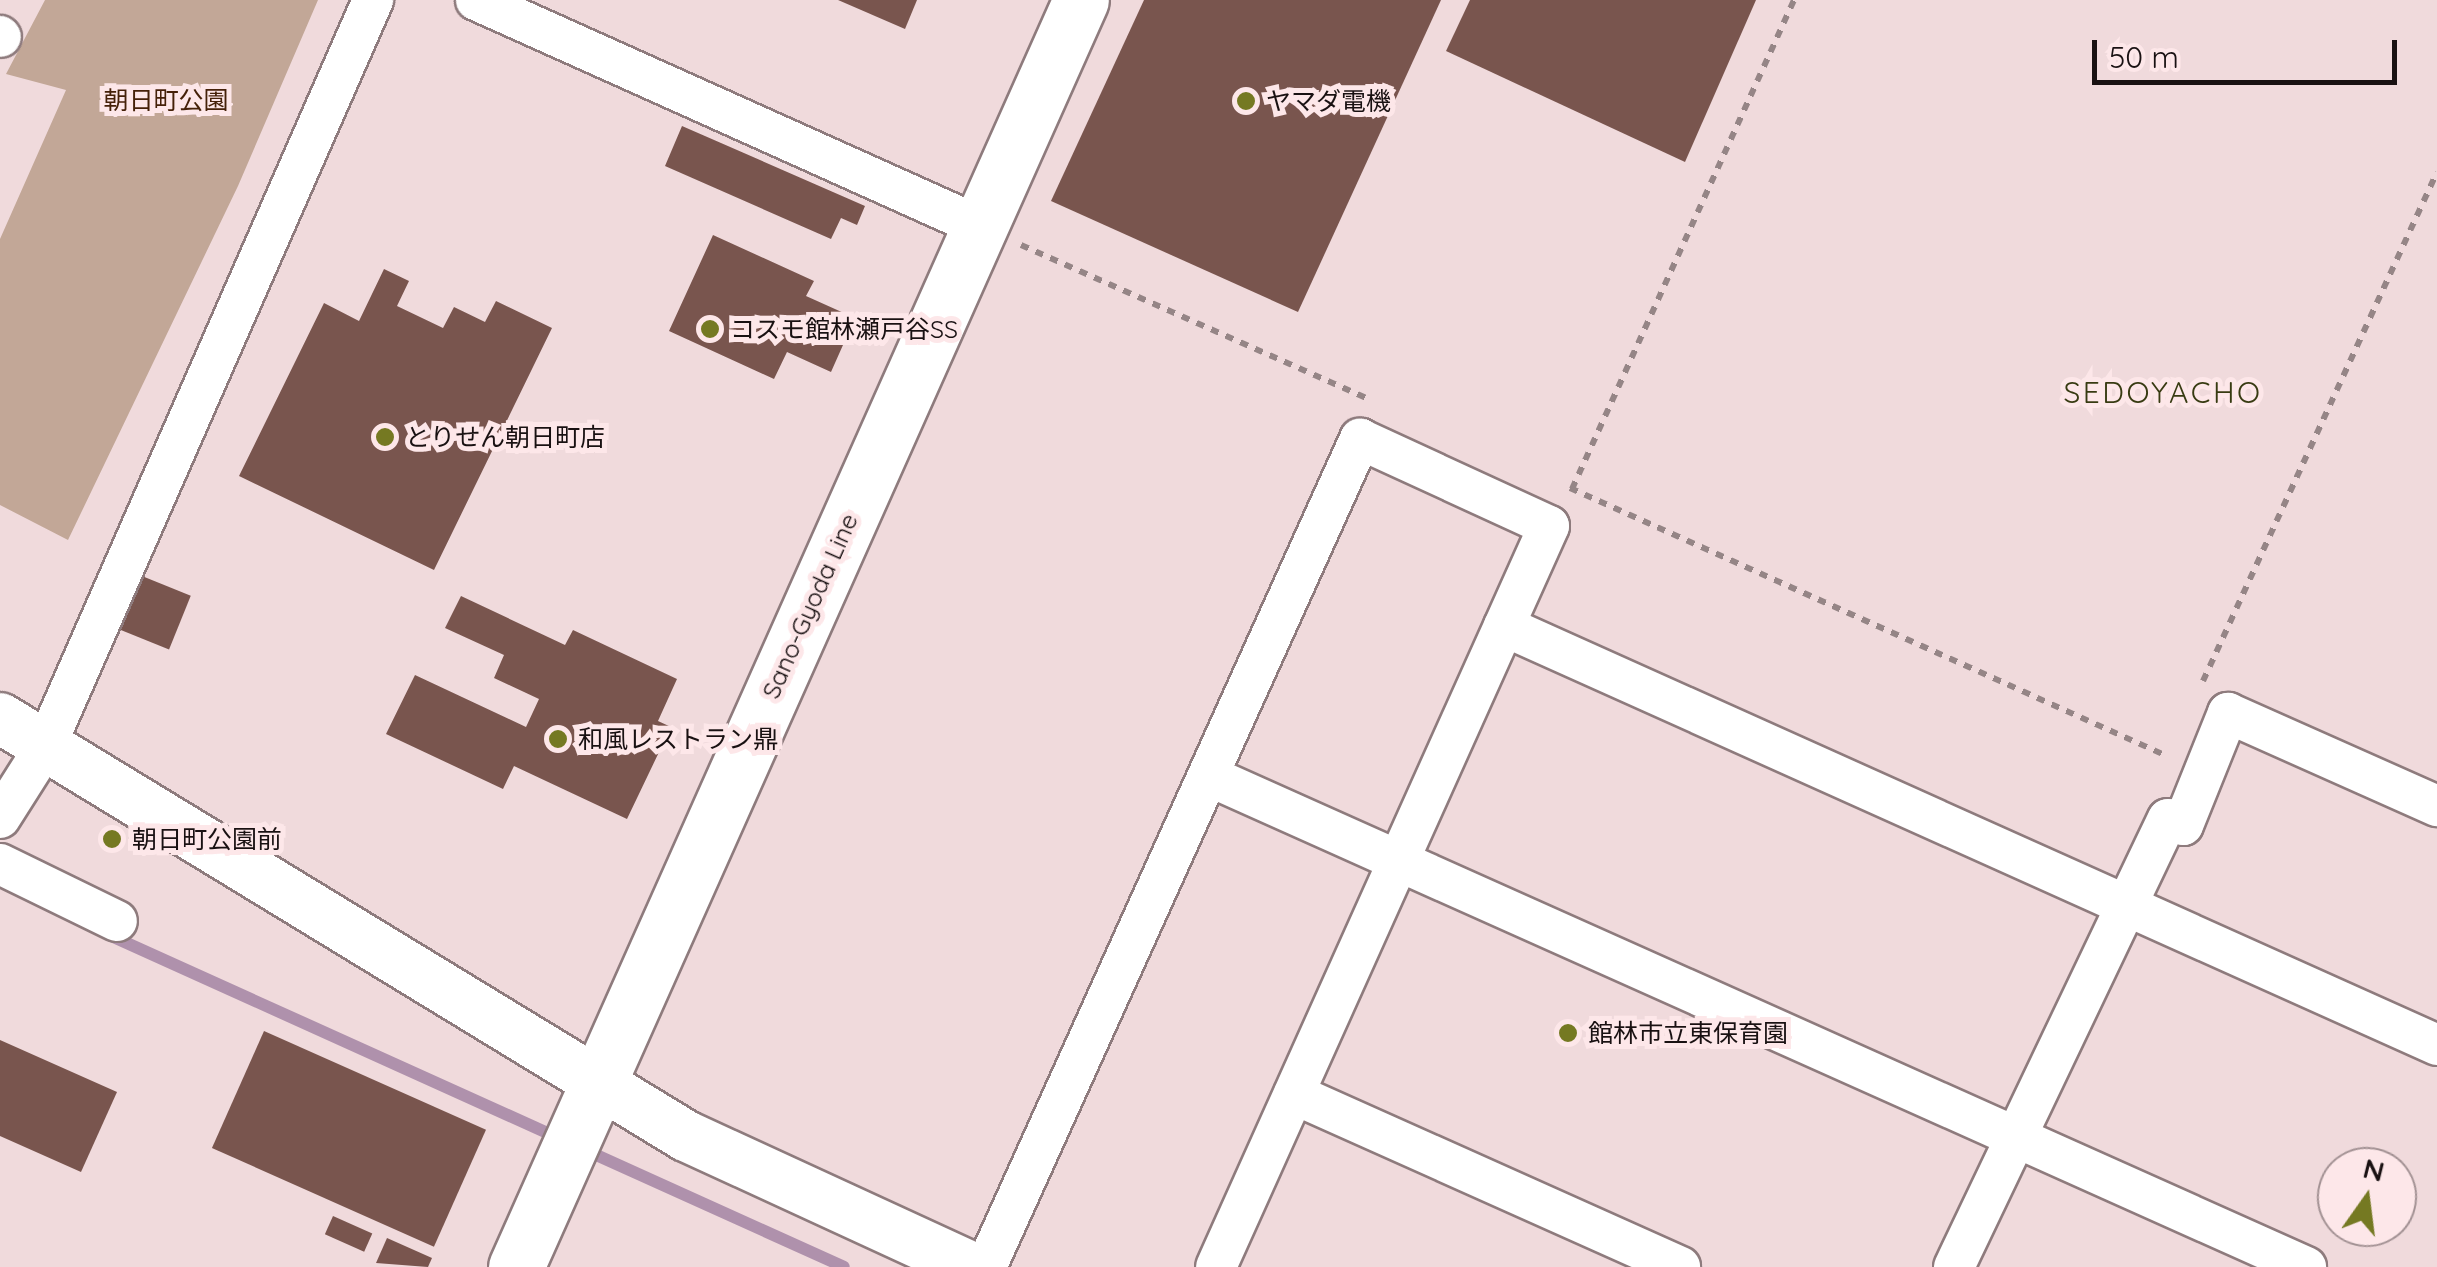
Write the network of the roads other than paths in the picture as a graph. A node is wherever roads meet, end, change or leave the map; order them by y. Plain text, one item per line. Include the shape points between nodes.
1 (373, 0) edge
2 (476, 0) edge
3 (1082, 0) edge
4 (979, 226) junction
5 (1504, 626) junction
6 (0, 718) edge
7 (44, 747) junction
8 (1209, 776) junction
9 (2437, 806) edge
10 (0, 818) edge
11 (1398, 861) junction
12 (0, 864) edge
13 (2124, 905) junction
14 (116, 920) dead end
15 (2437, 1045) edge
16 (599, 1082) junction
17 (1294, 1094) junction
18 (2015, 1136) junction
19 (516, 1267) edge
20 (971, 1267) edge
21 (986, 1267) edge
22 (1216, 1267) edge
23 (1680, 1267) edge
24 (1954, 1267) edge
25 (2306, 1267) edge

1 - 7 street
2 - 4 street
3 - 4 main road, Sano-Gyoda Line
4 - 16 main road, Sano-Gyoda Line
5 - 8 street via 1550,526 1360,439
5 - 11 street
5 - 13 street
6 - 7 street
7 - 10 street
7 - 16 street
8 - 11 street
8 - 21 street
9 - 13 street via 2228,713 2183,825 2168,820
11 - 17 street
11 - 18 street
12 - 14 street
13 - 15 street
13 - 18 street
16 - 19 main road, Sano-Gyoda Line
16 - 20 street via 686,1136
17 - 22 street
17 - 23 street
18 - 24 street
18 - 25 street

